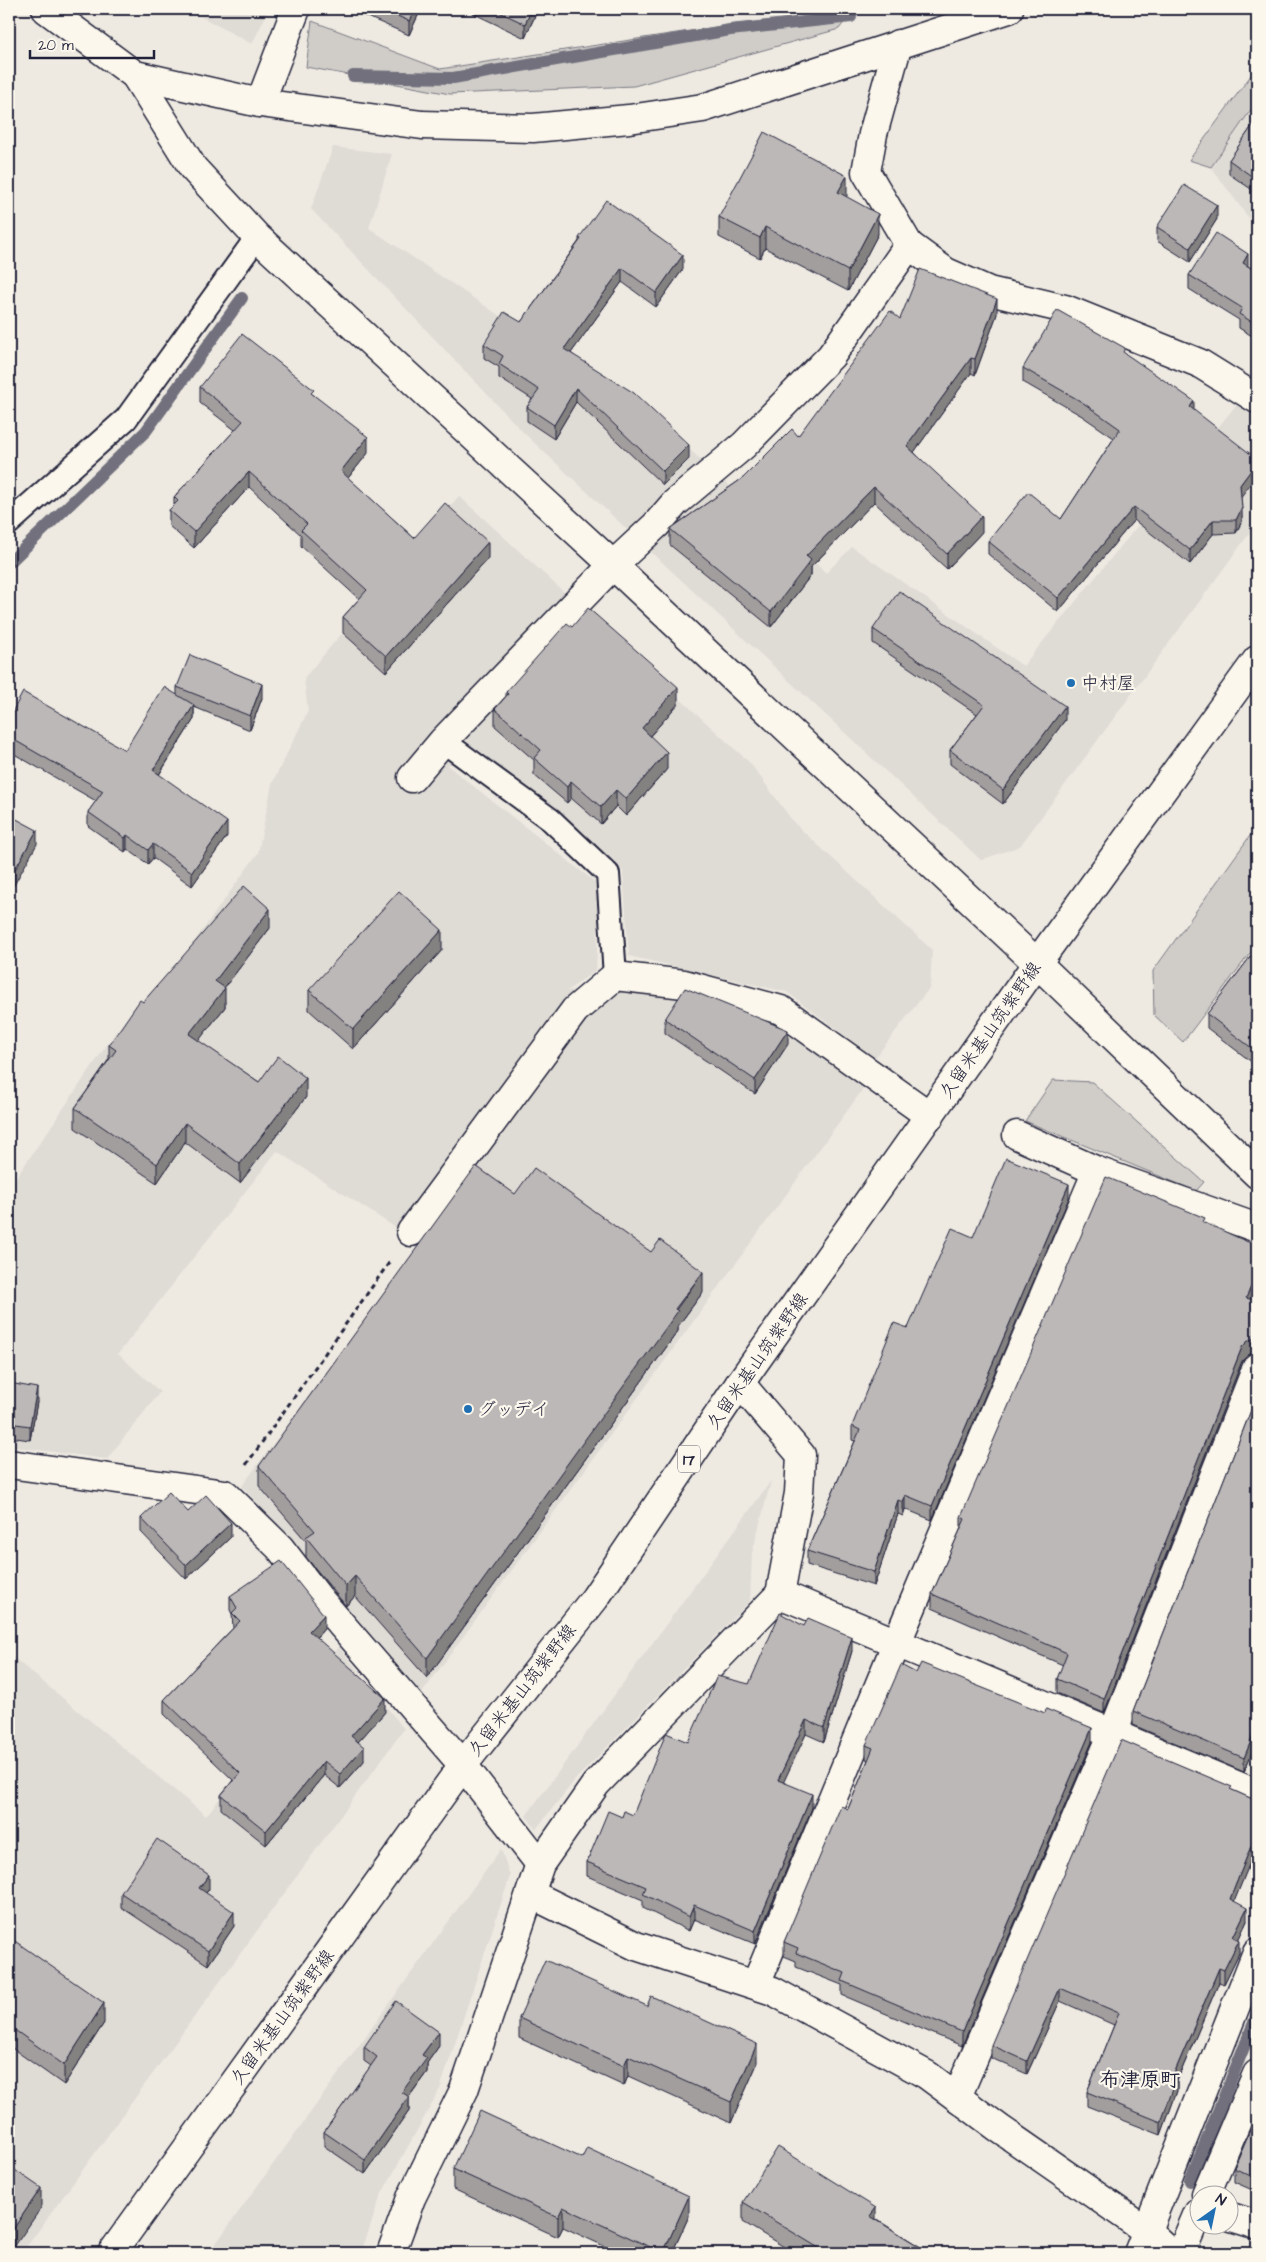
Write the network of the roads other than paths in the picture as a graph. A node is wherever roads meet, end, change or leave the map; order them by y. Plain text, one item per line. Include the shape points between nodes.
1 (46, 9) edge
2 (296, 9) edge
3 (1009, 9) edge
4 (898, 44) junction
5 (135, 74) junction
6 (260, 103) junction
7 (257, 237) junction
8 (909, 245) junction
9 (1257, 399) edge
10 (9, 523) edge
11 (612, 565) junction
12 (1257, 660) edge
13 (443, 741) junction
14 (412, 778) dead end
15 (1036, 963) junction
16 (614, 976) junction
17 (930, 1116) junction
18 (1017, 1135) dead end
19 (1097, 1170) junction
20 (1257, 1172) edge
21 (1257, 1228) edge
22 (411, 1232) road end
23 (1257, 1367) edge
24 (740, 1383) junction
25 (9, 1464) edge
26 (780, 1594) junction
27 (897, 1642) junction
28 (1113, 1733) junction
29 (463, 1766) junction
30 (1257, 1794) edge
31 (540, 1864) junction
32 (531, 1894) junction
33 (1257, 1952) edge
34 (756, 1984) junction
35 (1257, 2074) edge
36 (957, 2097) junction
37 (1210, 2184) edge
38 (1161, 2194) junction
39 (1188, 2203) edge
40 (1238, 2219) edge
41 (1257, 2225) edge
42 (1189, 2234) edge
43 (1142, 2242) edge
44 (112, 2253) edge
45 (391, 2253) edge
46 (1171, 2253) edge
47 (1181, 2253) edge

1 - 5 street
2 - 6 street
3 - 4 street
4 - 6 street via 703,108 533,128 422,125
4 - 8 street via 866,172
5 - 6 street
5 - 7 street via 193,168
7 - 10 lane via 126,419
7 - 11 street
8 - 9 street via 954,276 989,291 1065,309 1199,363
8 - 11 street via 831,356 744,445 675,503
11 - 13 street
11 - 15 street
12 - 15 street, 久留米基山筑紫野線 / 17
13 - 14 street
13 - 16 lane via 551,820 608,874
15 - 17 street, 久留米基山筑紫野線 / 17
15 - 20 street
16 - 17 street via 684,984 781,1010
16 - 22 street via 575,1010
17 - 24 street, 久留米基山筑紫野線 / 17
18 - 19 street
19 - 21 street
19 - 27 street
23 - 28 street
24 - 26 street via 801,1455 799,1493
24 - 29 street, 久留米基山筑紫野線 / 17 via 595,1598
25 - 29 street via 225,1494 280,1548 321,1601
26 - 27 street
26 - 31 street via 596,1784
27 - 28 street
27 - 34 street
28 - 30 street
28 - 36 street
29 - 31 street
29 - 44 street, 久留米基山筑紫野線 / 17
31 - 32 street
32 - 34 street via 636,1946
32 - 45 street via 464,2090 411,2198
33 - 38 street
34 - 36 street via 773,1990 927,2075
35 - 37 street
36 - 43 street
38 - 39 street
38 - 43 street
40 - 41 street
42 - 47 street
43 - 46 street

